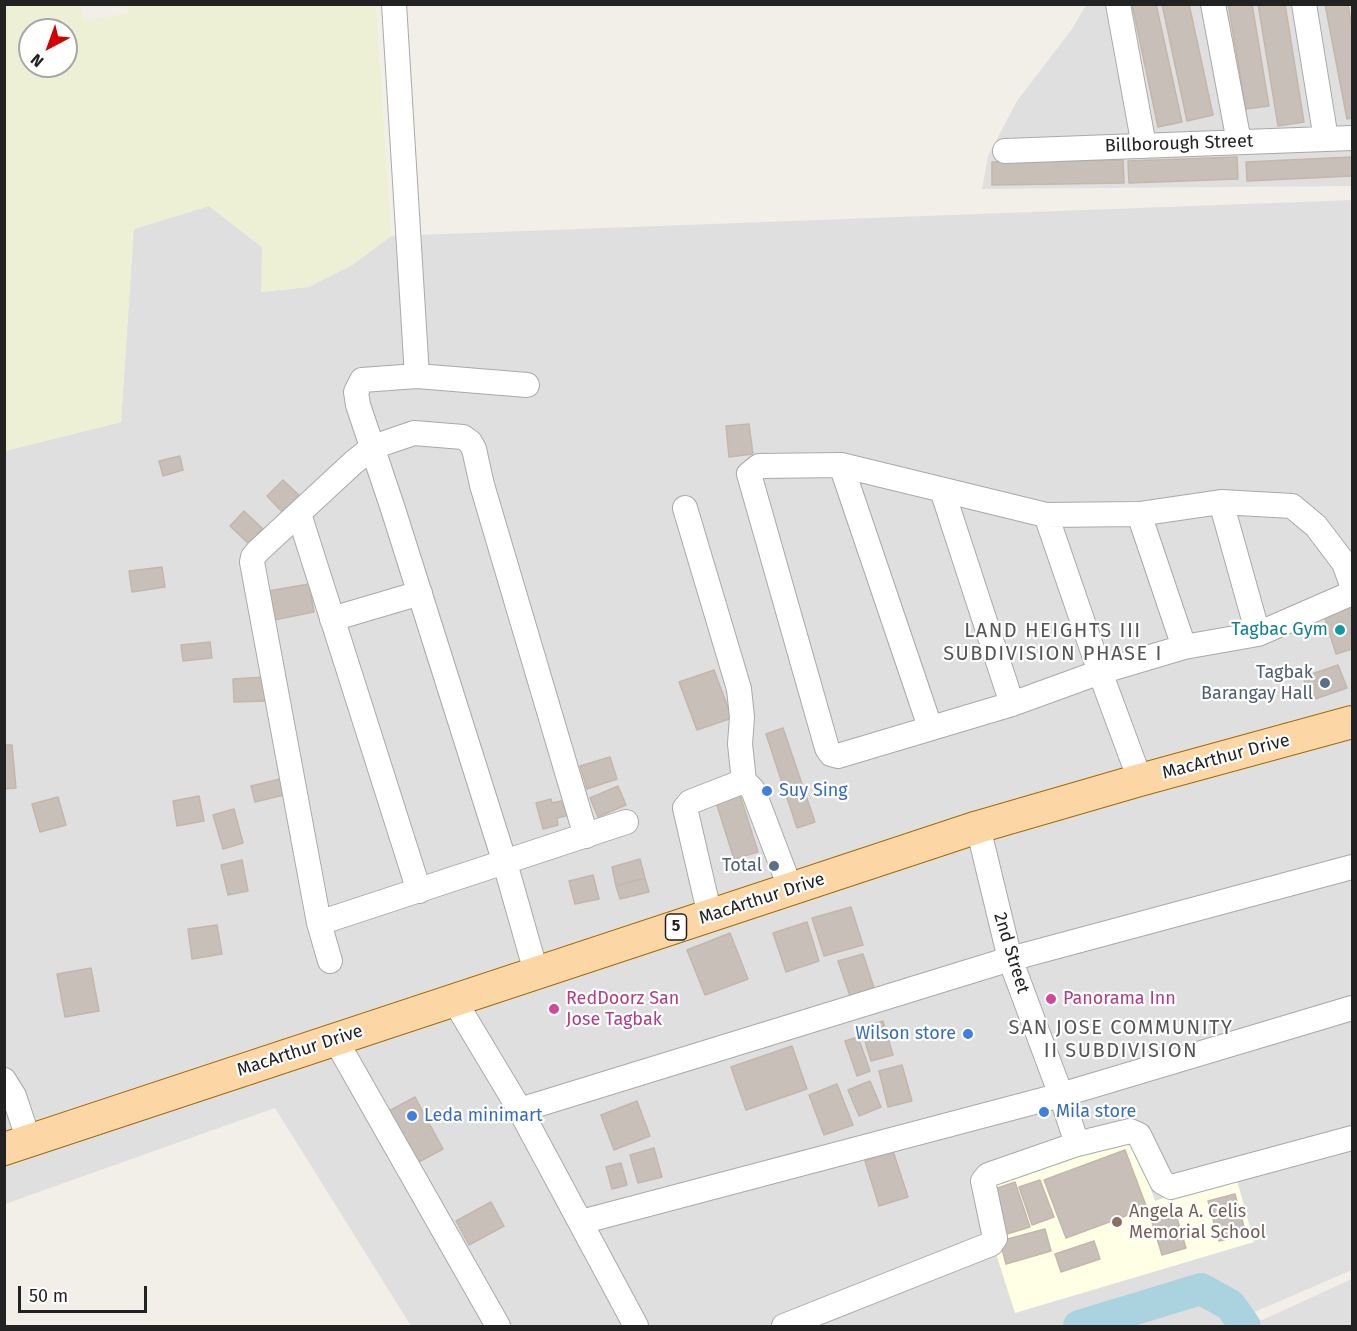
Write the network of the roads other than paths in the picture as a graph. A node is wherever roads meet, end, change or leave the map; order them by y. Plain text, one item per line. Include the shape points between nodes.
1 (393, 4) edge
2 (1118, 4) edge
3 (1214, 4) edge
4 (1304, 4) edge
5 (1353, 138) edge
6 (1326, 139) junction
7 (1239, 142) junction
8 (1144, 146) junction
9 (1005, 151) dead end
10 (417, 376) junction
11 (527, 385) dead end
12 (373, 447) junction
13 (841, 465) junction
14 (942, 490) junction
15 (1221, 502) junction
16 (685, 508) dead end
17 (299, 514) junction
18 (1046, 514) junction
19 (1139, 514) junction
20 (420, 593) junction
21 (332, 619) junction
22 (1258, 634) junction
23 (1184, 647) junction
24 (1100, 672) junction
25 (1012, 704) junction
26 (1353, 722) edge
27 (930, 727) junction
28 (1140, 780) junction
29 (744, 781) junction
30 (626, 822) dead end
31 (978, 827) junction
32 (586, 836) junction
33 (505, 863) junction
34 (1353, 867) edge
35 (791, 890) junction
36 (419, 891) junction
37 (710, 916) junction
38 (319, 923) junction
39 (1010, 959) junction
40 (330, 961) dead end
41 (536, 972) junction
42 (454, 1000) junction
43 (1353, 1008) edge
44 (335, 1039) junction
45 (4, 1080) edge
46 (1060, 1095) junction
47 (520, 1110) junction
48 (1353, 1138) edge
49 (1077, 1144) junction
50 (17, 1145) edge
51 (581, 1222) junction
52 (498, 1326) edge
53 (636, 1326) edge
54 (784, 1326) edge

1 - 10 street
2 - 8 street
3 - 7 street
4 - 6 street
5 - 6 street, Billborough Street
6 - 7 street, Billborough Street
7 - 8 street, Billborough Street
8 - 9 street, Billborough Street
10 - 11 street
10 - 12 street via 362,381 358,386 358,405
12 - 17 street
12 - 20 street
12 - 32 street via 414,433 463,437 474,449
13 - 14 street
13 - 27 street
13 - 27 street via 759,466 749,474 827,748 838,756
14 - 18 street
14 - 25 street
15 - 19 street
15 - 22 street
15 - 22 street via 1292,506 1316,526 1344,563 1352,585 1352,592
16 - 29 street via 739,689
17 - 21 street
17 - 38 street via 258,551 252,562
18 - 19 street
18 - 24 street
19 - 23 street
20 - 21 street
20 - 33 street
21 - 36 street
22 - 23 street
23 - 24 street
24 - 25 street
24 - 28 street
25 - 27 street
26 - 28 main road, MacArthur Drive / 5
28 - 31 main road, MacArthur Drive / 5
29 - 35 street via 753,790
29 - 37 street via 690,802 685,808
30 - 32 street
31 - 35 main road, MacArthur Drive / 5
31 - 39 street, 2nd Street
32 - 33 street
33 - 36 street
33 - 41 street
34 - 39 street
35 - 37 main road, MacArthur Drive / 5
36 - 38 street
37 - 41 main road, MacArthur Drive / 5
38 - 40 street
39 - 46 street, 2nd Street
39 - 47 street
41 - 42 main road, MacArthur Drive / 5
42 - 44 main road, MacArthur Drive / 5
42 - 47 street
43 - 46 street
44 - 50 main road, MacArthur Drive / 5
44 - 52 street
45 - 50 street via 14,1096
46 - 49 street, 2nd Street
46 - 51 street
47 - 51 street
48 - 49 street via 1171,1187 1162,1182 1135,1132
49 - 54 street via 984,1179 995,1238 991,1244
51 - 53 street

